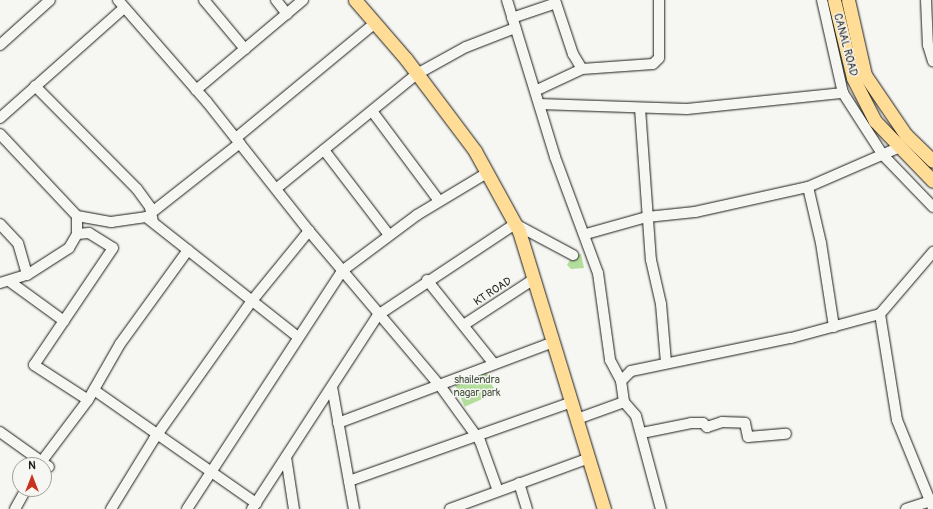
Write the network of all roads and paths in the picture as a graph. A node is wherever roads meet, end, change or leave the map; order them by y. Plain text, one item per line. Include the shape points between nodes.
1 (50, 0) edge
2 (204, 0) edge
3 (276, 0) edge
4 (303, 0) edge
5 (355, 0) edge
6 (507, 0) edge
7 (659, 0) edge
8 (822, 0) edge
9 (834, 0) edge
10 (848, 0) edge
11 (926, 0) edge
12 (556, 2) edge
13 (121, 4) edge
14 (287, 14) junction
15 (512, 18) junction
16 (375, 24) junction
17 (515, 28) junction
18 (0, 45) edge
19 (245, 49) junction
20 (933, 60) edge
21 (582, 69) junction
22 (418, 74) junction
23 (35, 86) junction
24 (196, 90) junction
25 (535, 91) junction
26 (844, 93) junction
27 (539, 104) junction
28 (640, 108) junction
29 (372, 111) junction
30 (0, 118) edge
31 (0, 134) edge
32 (238, 141) junction
33 (900, 147) junction
34 (324, 150) junction
35 (884, 155) junction
36 (933, 161) edge
37 (487, 173) junction
38 (933, 181) edge
39 (277, 188) junction
40 (808, 188) junction
41 (439, 201) junction
42 (933, 207) edge
43 (77, 216) junction
44 (152, 217) junction
45 (648, 217) junction
46 (0, 224) edge
47 (515, 224) junction
48 (309, 232) junction
49 (77, 234) junction
50 (586, 234) junction
51 (389, 235) junction
52 (188, 250) junction
53 (933, 252) edge
54 (573, 255) dead end
55 (342, 270) junction
56 (27, 275) junction
57 (534, 279) junction
58 (426, 280) junction
59 (5, 282) edge
60 (251, 302) junction
61 (880, 314) junction
62 (378, 315) junction
63 (64, 321) junction
64 (465, 324) junction
65 (834, 327) junction
66 (298, 337) junction
67 (553, 342) junction
68 (666, 362) junction
69 (494, 364) junction
70 (621, 382) junction
71 (332, 387) junction
72 (441, 387) junction
73 (94, 390) junction
74 (88, 400) junction
75 (572, 402) junction
76 (624, 402) junction
77 (577, 419) junction
78 (338, 423) junction
79 (0, 432) edge
80 (642, 433) junction
81 (159, 434) junction
82 (786, 434) dead end
83 (476, 435) junction
84 (34, 457) edge
85 (49, 457) edge
86 (286, 457) junction
87 (589, 458) junction
88 (211, 472) junction
89 (349, 481) junction
90 (519, 483) junction
91 (498, 491) junction
92 (22, 497) edge
93 (931, 504) edge
94 (254, 506) edge
95 (15, 509) edge
96 (111, 509) edge
97 (187, 509) edge
98 (294, 509) edge
99 (354, 509) edge
100 (450, 509) edge
101 (527, 509) edge
102 (604, 509) edge
103 (662, 509) edge
104 (906, 509) edge

1 - 18 street
2 - 19 street
3 - 14 street
4 - 14 street
5 - 16 main road
6 - 15 street
7 - 21 street via 659,58 653,64
8 - 26 street
9 - 33 main road, CANAL ROAD via 853,78 875,121
10 - 36 main road, CANAL ROAD via 865,75 906,135
11 - 20 street via 928,45
12 - 15 street
12 - 21 street via 573,54
13 - 23 street
13 - 24 street
14 - 19 street
15 - 17 street
16 - 22 main road
16 - 32 street
17 - 22 street via 466,47
17 - 25 street
19 - 24 street
21 - 25 street
22 - 29 street
22 - 37 main road
23 - 30 street
23 - 44 street via 137,189
24 - 32 street
25 - 27 street
26 - 28 street via 687,109
26 - 35 street
27 - 28 street
27 - 50 street
28 - 45 street
29 - 34 street
29 - 41 street
31 - 43 street
32 - 39 street
32 - 44 street
33 - 35 street
33 - 38 main road, CANAL ROAD
34 - 39 street
34 - 51 street
35 - 40 street
35 - 42 street
37 - 41 street
37 - 47 main road
39 - 48 street
40 - 45 street via 695,212
40 - 65 street via 821,243
41 - 51 street
43 - 44 street via 111,222
43 - 49 street
44 - 52 street
45 - 50 street
45 - 68 street
46 - 56 street via 23,253
47 - 54 street
47 - 57 main road
47 - 58 street
48 - 55 street
48 - 60 street
49 - 56 street via 69,248
49 - 63 street via 89,232 113,248
50 - 70 street via 606,317 610,360
51 - 55 street
52 - 60 street
52 - 73 street via 120,344
53 - 61 street
55 - 62 street
55 - 66 street
56 - 59 street
57 - 64 street, KT ROAD
57 - 67 main road
58 - 62 street
58 - 64 street
59 - 63 street
60 - 66 street
60 - 81 street
61 - 65 street
61 - 93 street via 897,420
62 - 71 street
62 - 72 street
63 - 74 street via 34,365
64 - 69 street
65 - 68 street
66 - 88 street
67 - 69 street
67 - 75 main road
68 - 70 street via 631,371
69 - 72 street
70 - 76 street
71 - 78 street
71 - 86 street
72 - 78 street
72 - 83 street
73 - 74 street
73 - 81 street
74 - 85 street
75 - 77 main road
75 - 83 street
76 - 77 street
76 - 80 street via 636,416
77 - 87 main road
78 - 89 street
79 - 84 street
80 - 82 street via 691,423 703,423 707,427 722,422 745,423 748,438
80 - 103 street
81 - 88 street
81 - 96 street
83 - 89 street
83 - 91 street
86 - 94 street
86 - 98 street
87 - 90 street
87 - 102 main road
88 - 94 street
88 - 97 street
89 - 99 street
90 - 91 street
90 - 101 street
91 - 100 street
92 - 95 street
93 - 104 street

